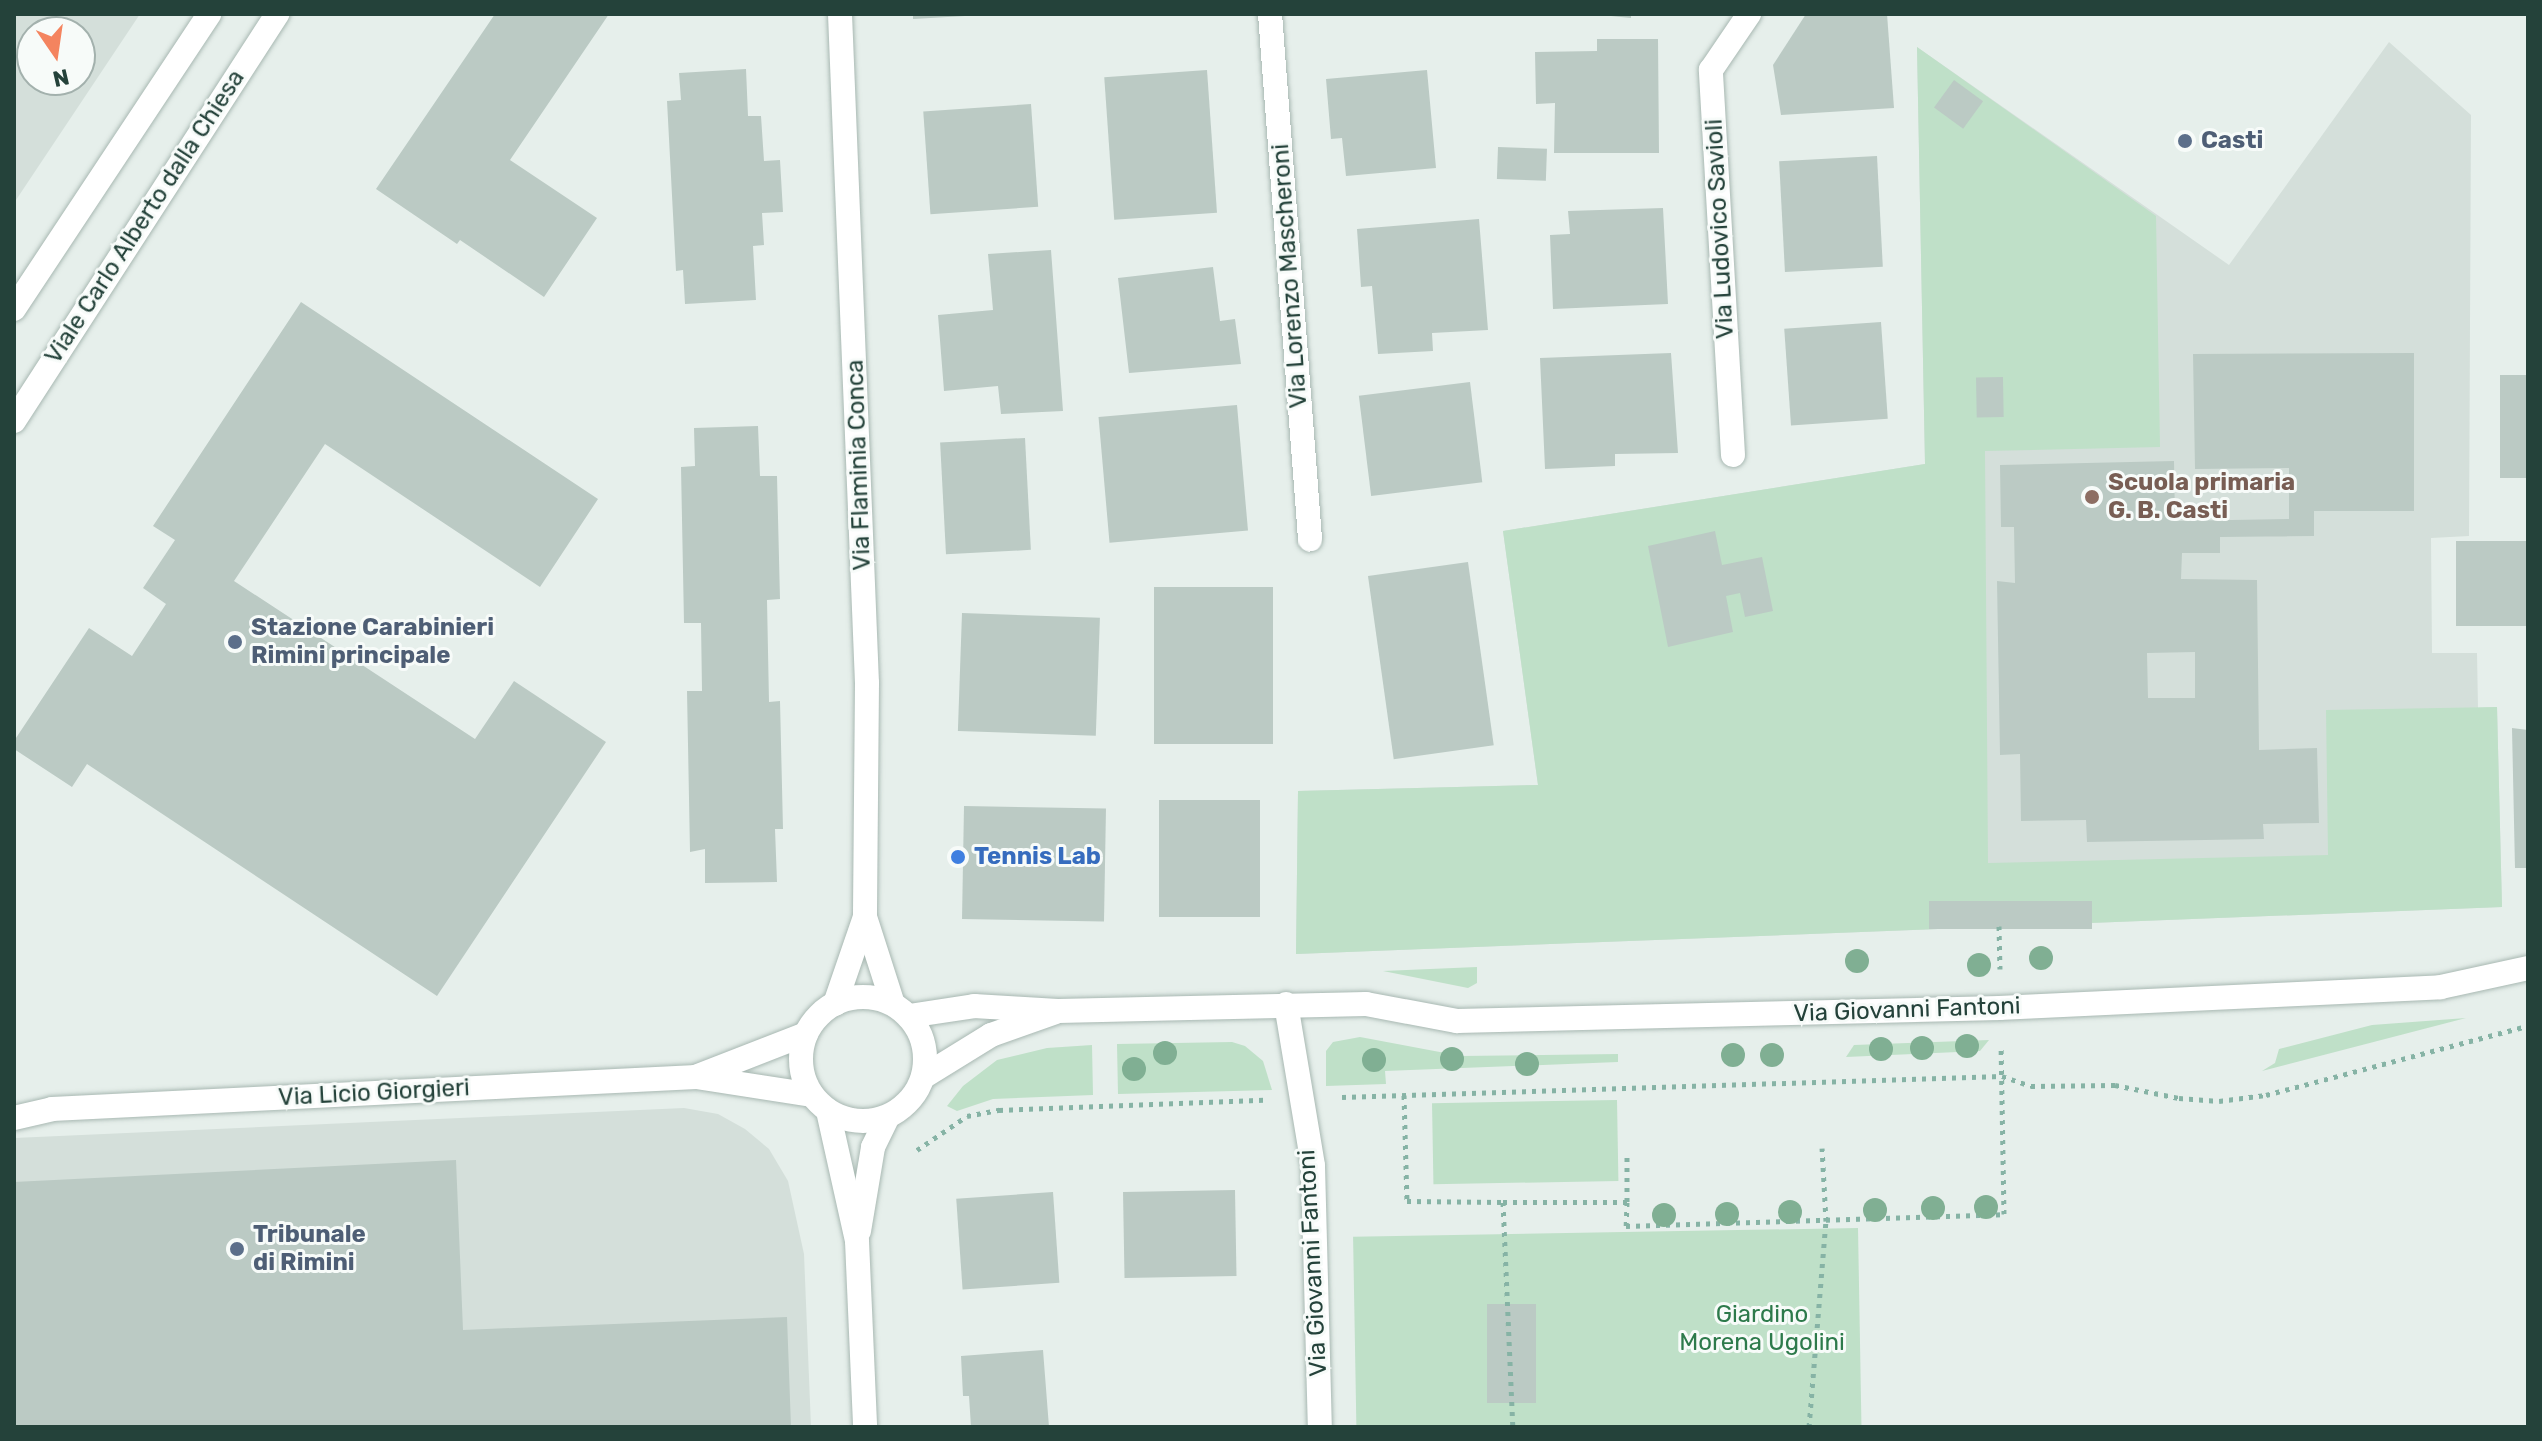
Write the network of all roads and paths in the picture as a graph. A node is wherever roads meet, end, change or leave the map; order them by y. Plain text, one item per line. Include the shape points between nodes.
1 (209, 14) edge
2 (277, 14) edge
3 (840, 14) edge
4 (1270, 14) edge
5 (1749, 14) edge
6 (14, 309) edge
7 (14, 421) edge
8 (1733, 455) dead end
9 (1310, 539) dead end
10 (865, 917) junction
11 (2528, 968) edge
12 (835, 1004) junction
13 (1286, 1004) junction
14 (901, 1010) junction
15 (1058, 1011) junction
16 (2528, 1026) edge
17 (806, 1034) junction
18 (2002, 1076) junction
19 (696, 1077) junction
20 (923, 1077) junction
21 (1404, 1095) junction
22 (1326, 1097) dead end
23 (1275, 1099) dead end
24 (14, 1102) edge
25 (820, 1103) junction
26 (52, 1109) junction
27 (888, 1116) junction
28 (14, 1118) edge
29 (1822, 1148) dead end
30 (1627, 1154) dead end
31 (907, 1157) dead end
32 (1503, 1202) junction
33 (1627, 1202) junction
34 (1826, 1221) junction
35 (857, 1241) junction
36 (865, 1427) edge
37 (1320, 1427) edge
38 (1513, 1427) edge
39 (1809, 1427) edge

1 - 6 street
2 - 7 street, Viale Carlo Alberto dalla Chiesa
3 - 10 street, Via Flaminia Conca via 867,668
4 - 9 street, Via Lorenzo Mascheroni
5 - 8 street, Via Ludovico Savioli via 1711,70
10 - 12 street, Via Flaminia Conca
10 - 14 street, Via Flaminia Conca
11 - 13 street, Via Giovanni Fantoni via 2441,987 2000,1008 1457,1021 1366,1004
12 - 14 street via 875,997
12 - 17 street via 817,1016
13 - 15 street, Via Giovanni Fantoni
13 - 37 street, Via Giovanni Fantoni via 1313,1166
14 - 15 street, Via Giovanni Fantoni via 974,1006
14 - 20 street via 924,1046
15 - 20 street, Via Giovanni Fantoni via 991,1035
16 - 18 path via 2266,1095 2219,1101 2115,1085 2031,1086
17 - 19 street, Via Licio Giorgieri
17 - 25 street via 803,1076
18 - 21 path
18 - 34 path via 2004,1214
19 - 25 street, Via Licio Giorgieri
19 - 26 street, Via Licio Giorgieri
20 - 27 street via 903,1107
21 - 22 path
21 - 32 path via 1407,1201
23 - 31 path via 999,1110 967,1116
24 - 26 street, Via Licio Giorgieri
25 - 27 street via 848,1120
25 - 35 street
26 - 28 street, Via Licio Giorgieri
27 - 35 street via 873,1147
29 - 34 path
30 - 33 path
32 - 33 path
32 - 38 path
33 - 34 path via 1626,1226
34 - 39 path
35 - 36 street

